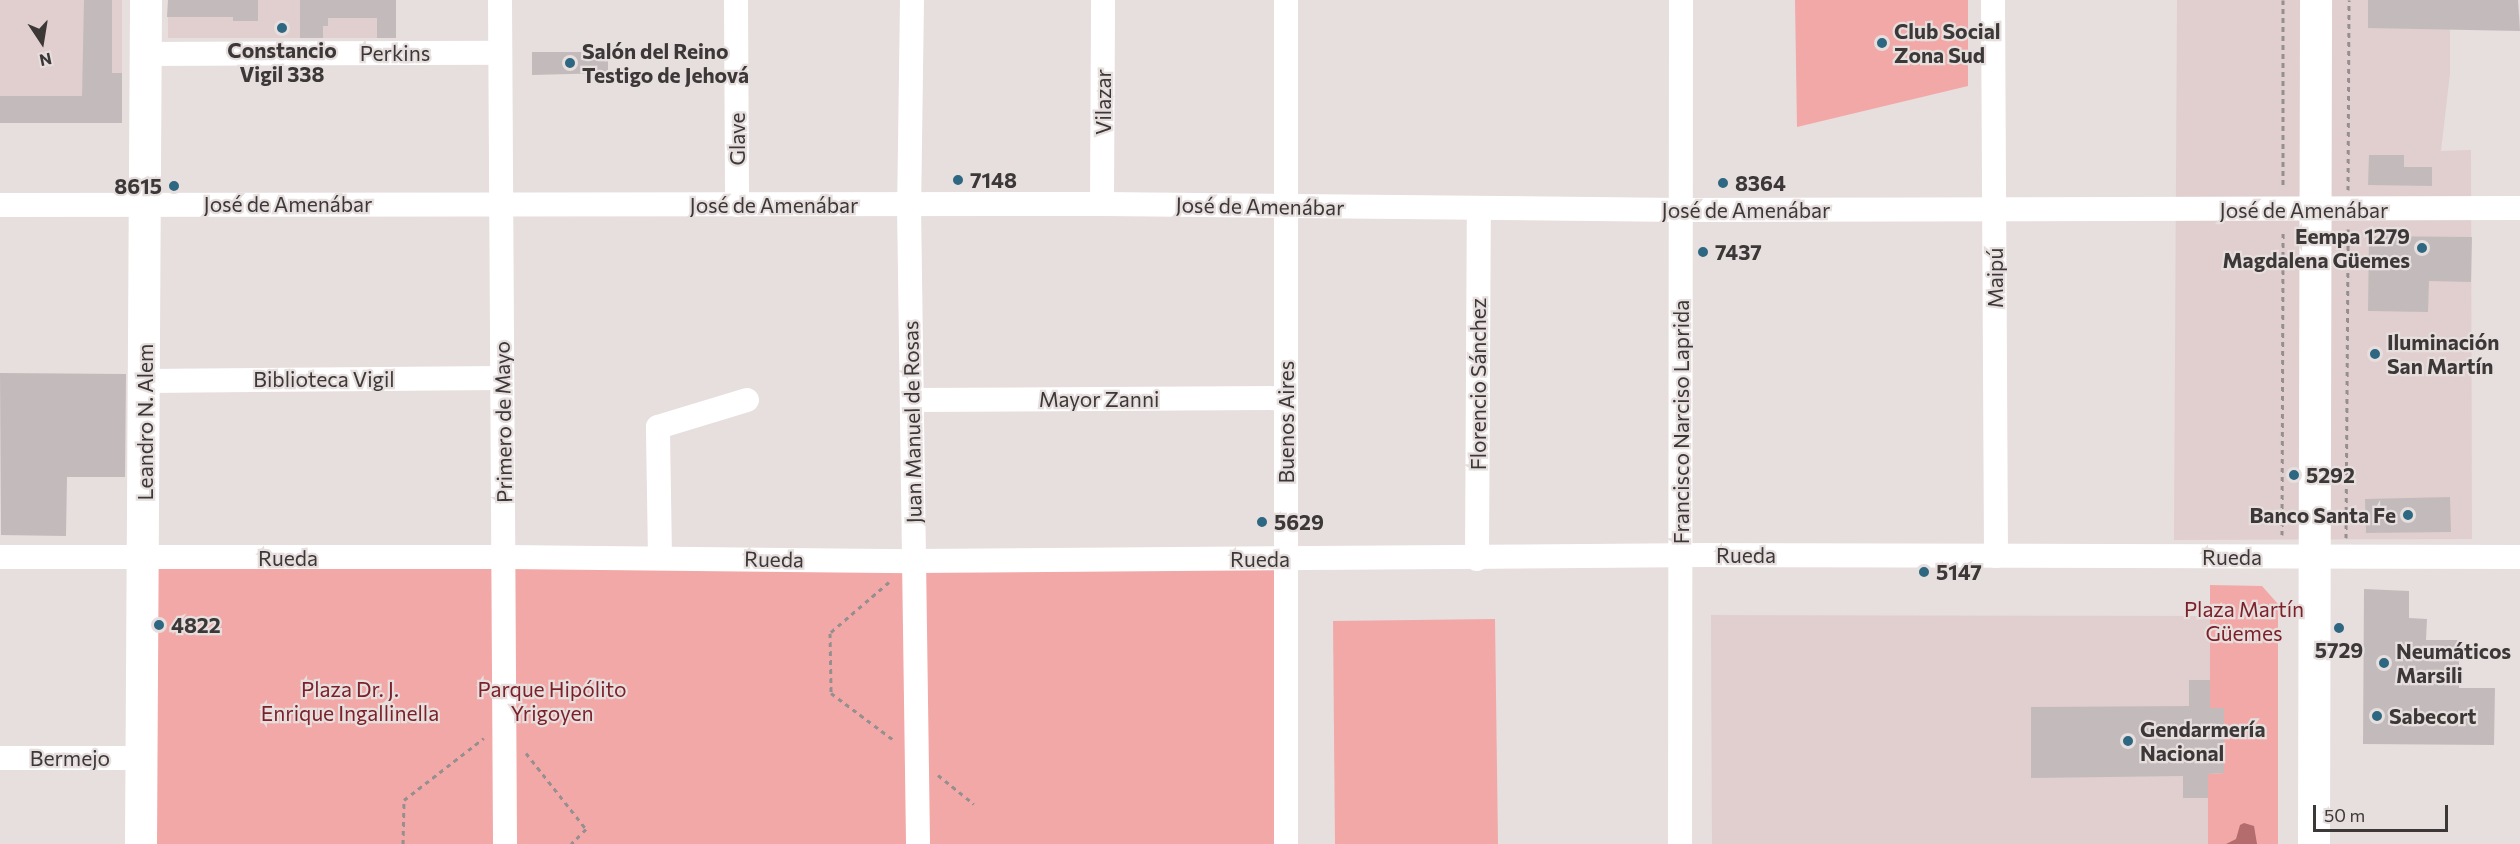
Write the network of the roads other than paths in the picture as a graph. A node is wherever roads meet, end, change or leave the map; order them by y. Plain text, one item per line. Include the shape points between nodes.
1 (146, 0) edge
2 (500, 0) edge
3 (736, 0) edge
4 (912, 0) edge
5 (1103, 0) edge
6 (1286, 0) edge
7 (1681, 0) edge
8 (1993, 0) edge
9 (2316, 0) edge
10 (500, 53) junction
11 (146, 54) junction
12 (500, 204) junction
13 (1102, 204) junction
14 (146, 205) junction
15 (737, 205) junction
16 (909, 205) junction
17 (0, 206) edge
18 (1286, 206) junction
19 (1479, 208) junction
20 (2520, 208) edge
21 (1682, 210) junction
22 (1995, 210) junction
23 (2316, 210) junction
24 (502, 378) junction
25 (145, 381) junction
26 (1286, 398) junction
27 (912, 399) junction
28 (747, 400) dead end
29 (1680, 555) junction
30 (1996, 556) junction
31 (0, 557) edge
32 (504, 557) junction
33 (2520, 557) edge
34 (660, 558) junction
35 (1285, 558) junction
36 (2314, 558) junction
37 (144, 559) junction
38 (1478, 559) junction
39 (914, 561) junction
40 (0, 758) edge
41 (140, 758) junction
42 (141, 844) edge
43 (505, 844) edge
44 (918, 844) edge
45 (1286, 844) edge
46 (1680, 844) edge
47 (2314, 844) edge

1 - 11 main road, Leandro N. Alem
2 - 10 street, Primero de Mayo
3 - 15 street, Glave
4 - 16 street, Juan Manuel de Rosas
5 - 13 street, Vilazar
6 - 18 street, Buenos Aires
7 - 21 street, Francisco Narciso Laprida
8 - 22 street, Maipú
9 - 23 main road
10 - 11 street, Perkins
10 - 12 street, Primero de Mayo
11 - 14 main road, Leandro N. Alem
12 - 14 street, José de Amenábar
12 - 15 street, José de Amenábar
12 - 24 street, Primero de Mayo
13 - 16 street, José de Amenábar
13 - 18 street, José de Amenábar
14 - 17 street, José de Amenábar
14 - 25 main road, Leandro N. Alem
15 - 16 street, José de Amenábar
16 - 27 street, Juan Manuel de Rosas
18 - 19 street, José de Amenábar
18 - 26 street, Buenos Aires
19 - 21 street, José de Amenábar
19 - 38 street, Florencio Sánchez
20 - 23 street, José de Amenábar
21 - 22 street, José de Amenábar
21 - 29 street, Francisco Narciso Laprida
22 - 23 street, José de Amenábar
22 - 30 street, Maipú
23 - 36 main road
24 - 25 street, Biblioteca Vigil
24 - 32 street, Primero de Mayo
25 - 37 main road, Leandro N. Alem
26 - 27 street, Mayor Zanni
26 - 35 street, Buenos Aires
27 - 39 street, Juan Manuel de Rosas
28 - 34 street via 658,427
29 - 30 street, Rueda
29 - 38 street, Rueda
29 - 46 street, Francisco Narciso Laprida
30 - 36 street, Rueda
31 - 37 street, Rueda
32 - 34 street, Rueda
32 - 37 street, Rueda
32 - 43 street, Primero de Mayo
33 - 36 street, Rueda
34 - 39 street, Rueda
35 - 38 street, Rueda
35 - 39 street, Rueda
35 - 45 street, Buenos Aires
36 - 47 main road
37 - 41 main road, Leandro N. Alem
39 - 44 street, Juan Manuel de Rosas
40 - 41 street, Bermejo
41 - 42 main road, Leandro N. Alem

